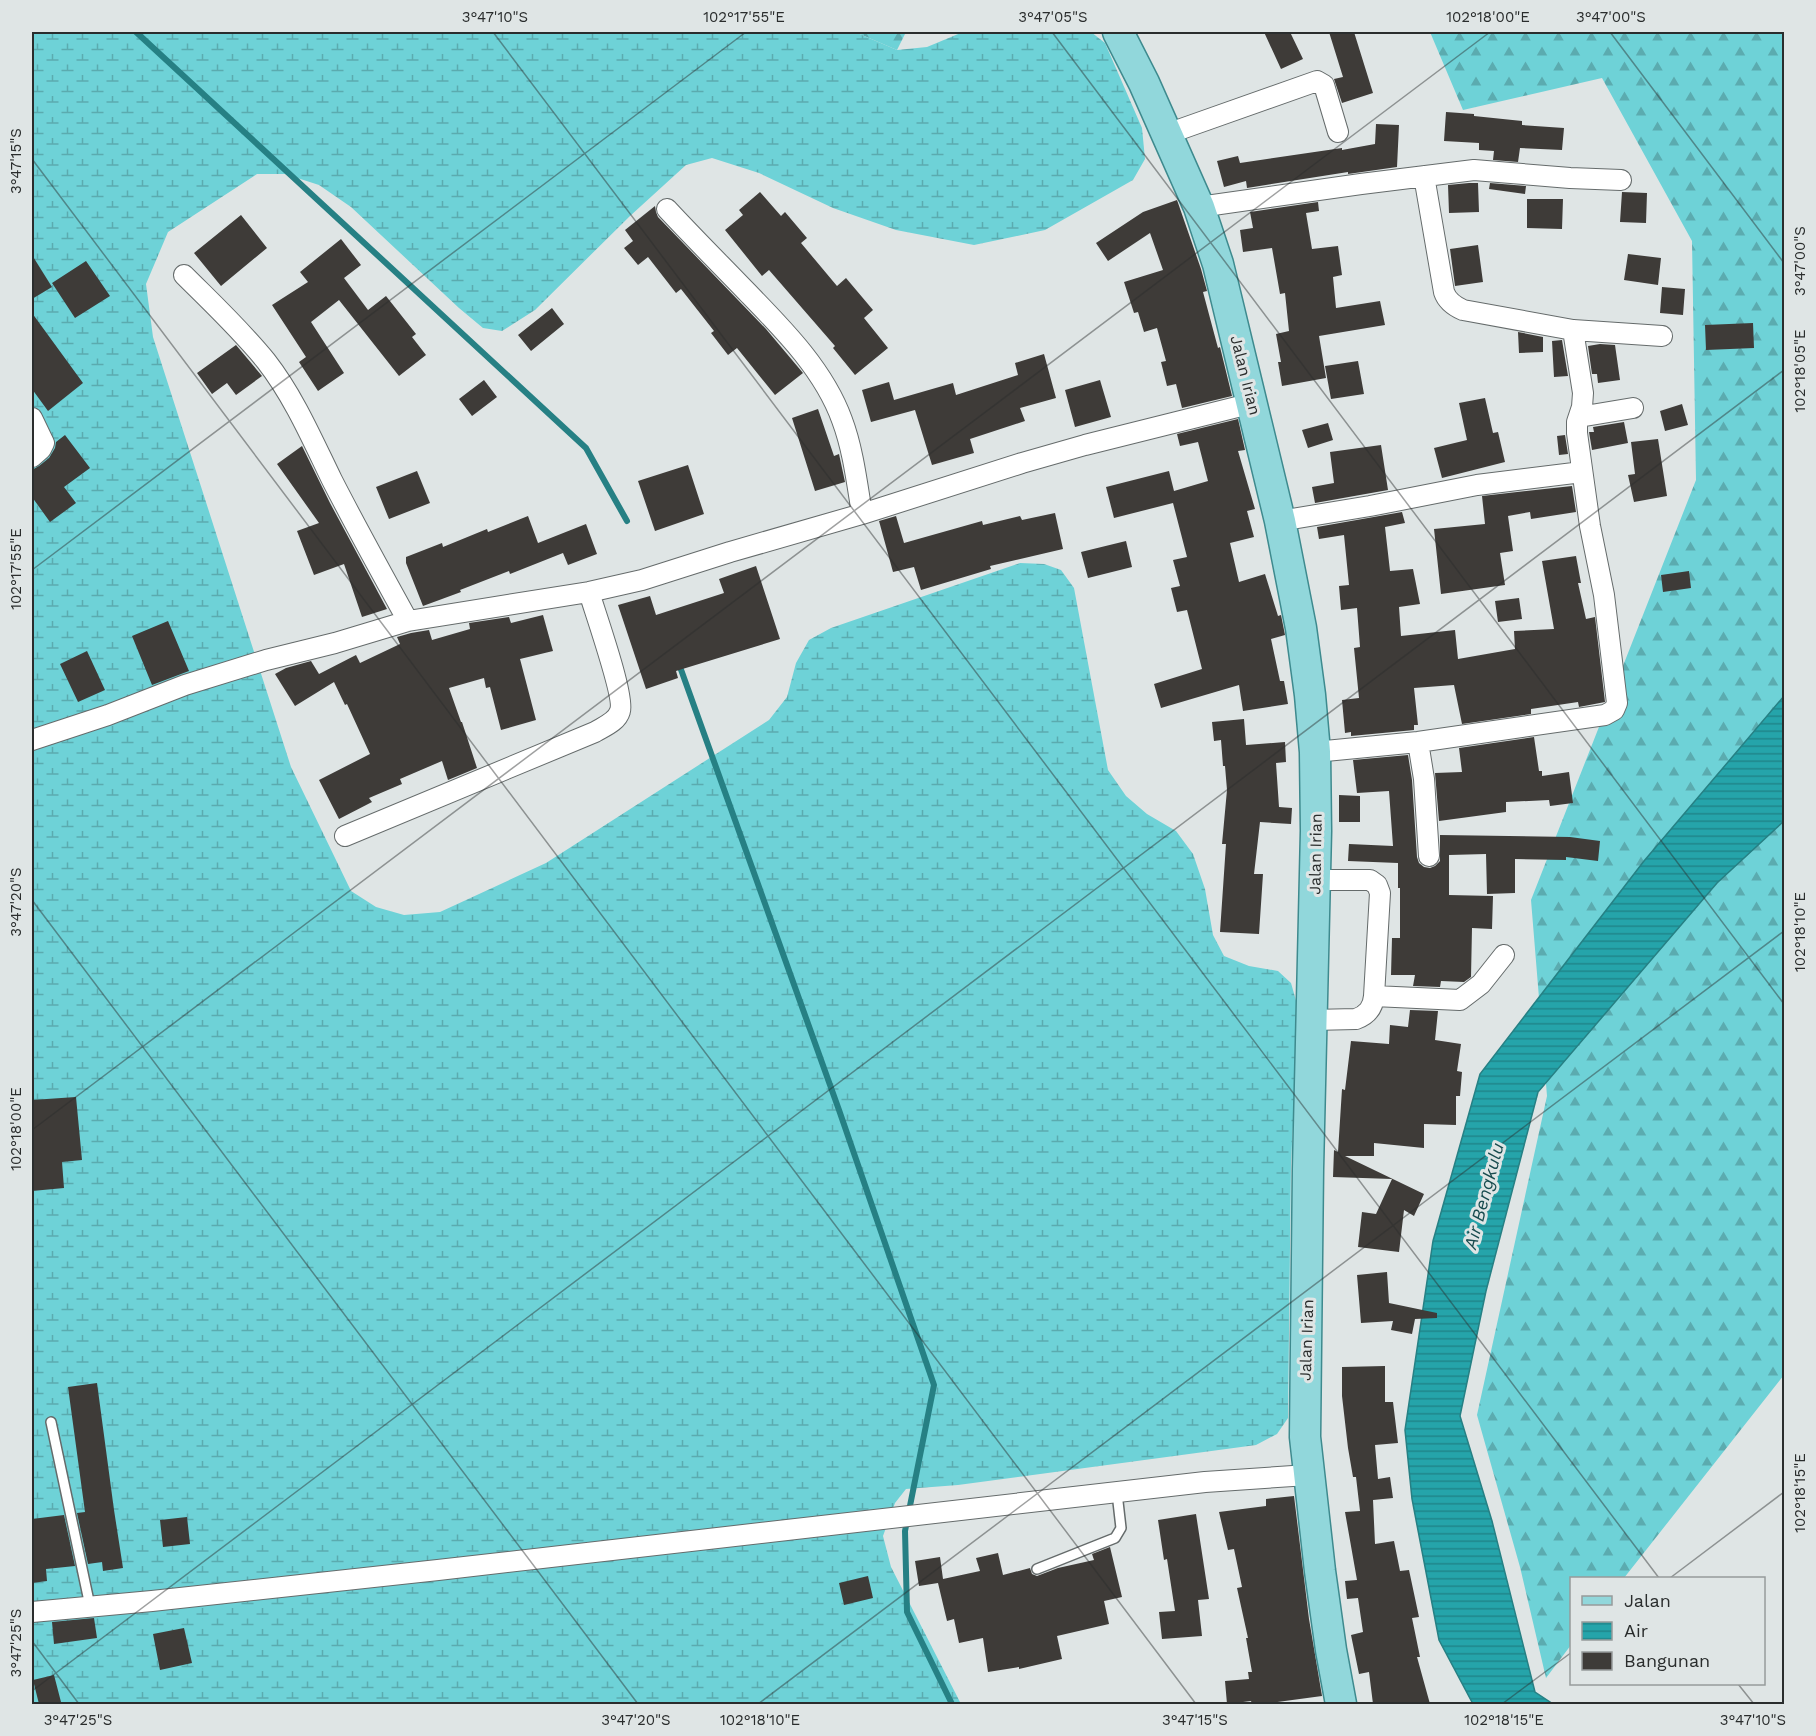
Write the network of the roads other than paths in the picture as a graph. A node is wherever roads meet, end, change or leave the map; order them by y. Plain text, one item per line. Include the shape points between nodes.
1 (1118, 32) edge
2 (1338, 132) dead end
3 (1167, 134) junction
4 (1425, 176) junction
5 (1622, 180) dead end
6 (1199, 207) junction
7 (667, 209) dead end
8 (184, 275) dead end
9 (1573, 330) junction
10 (1662, 336) dead end
11 (1253, 404) junction
12 (1633, 408) dead end
13 (1579, 417) junction
14 (32, 418) edge
15 (32, 457) edge
16 (1582, 472) junction
17 (862, 514) junction
18 (1280, 521) junction
19 (589, 592) junction
20 (408, 621) junction
21 (32, 740) edge
22 (1418, 742) junction
23 (1315, 752) junction
24 (345, 836) dead end
25 (1429, 856) dead end
26 (1315, 880) junction
27 (1504, 955) dead end
28 (1374, 996) junction
29 (1312, 1020) junction
30 (51, 1422) dead end
31 (1308, 1474) junction
32 (1117, 1493) junction
33 (1037, 1569) dead end
34 (90, 1606) junction
35 (32, 1612) edge
36 (1341, 1704) edge

1 - 3 main road, Jalan Irian
2 - 3 street via 1324,85 1317,81
3 - 6 main road, Jalan Irian
4 - 5 street via 1474,170
4 - 6 street
4 - 9 street via 1444,292 1449,302 1463,310
6 - 11 main road, Jalan Irian via 1218,264
7 - 17 street via 774,320 832,396 851,451
8 - 20 street via 267,362 301,416
9 - 10 street
9 - 13 street via 1583,393
11 - 17 street via 1032,460
11 - 18 main road, Jalan Irian
12 - 13 street
13 - 16 street
14 - 15 street via 44,443
16 - 18 street via 1478,485
16 - 22 street via 1604,595 1617,702 1614,710 1605,715
17 - 19 street via 642,580
18 - 23 main road, Jalan Irian via 1301,628
19 - 20 street
19 - 24 street via 621,703 615,719 595,732
20 - 21 street via 185,685
22 - 23 street
22 - 25 street
23 - 26 main road, Jalan Irian
26 - 28 street via 1370,880 1379,888
26 - 29 main road, Jalan Irian
27 - 28 street via 1481,984 1460,1000
28 - 29 street via 1369,1012 1356,1019
29 - 31 main road, Jalan Irian via 1305,1395
30 - 34 lane
31 - 32 street
31 - 36 main road, Jalan Irian
32 - 33 lane via 1121,1528 1114,1538
32 - 34 street
34 - 35 street

